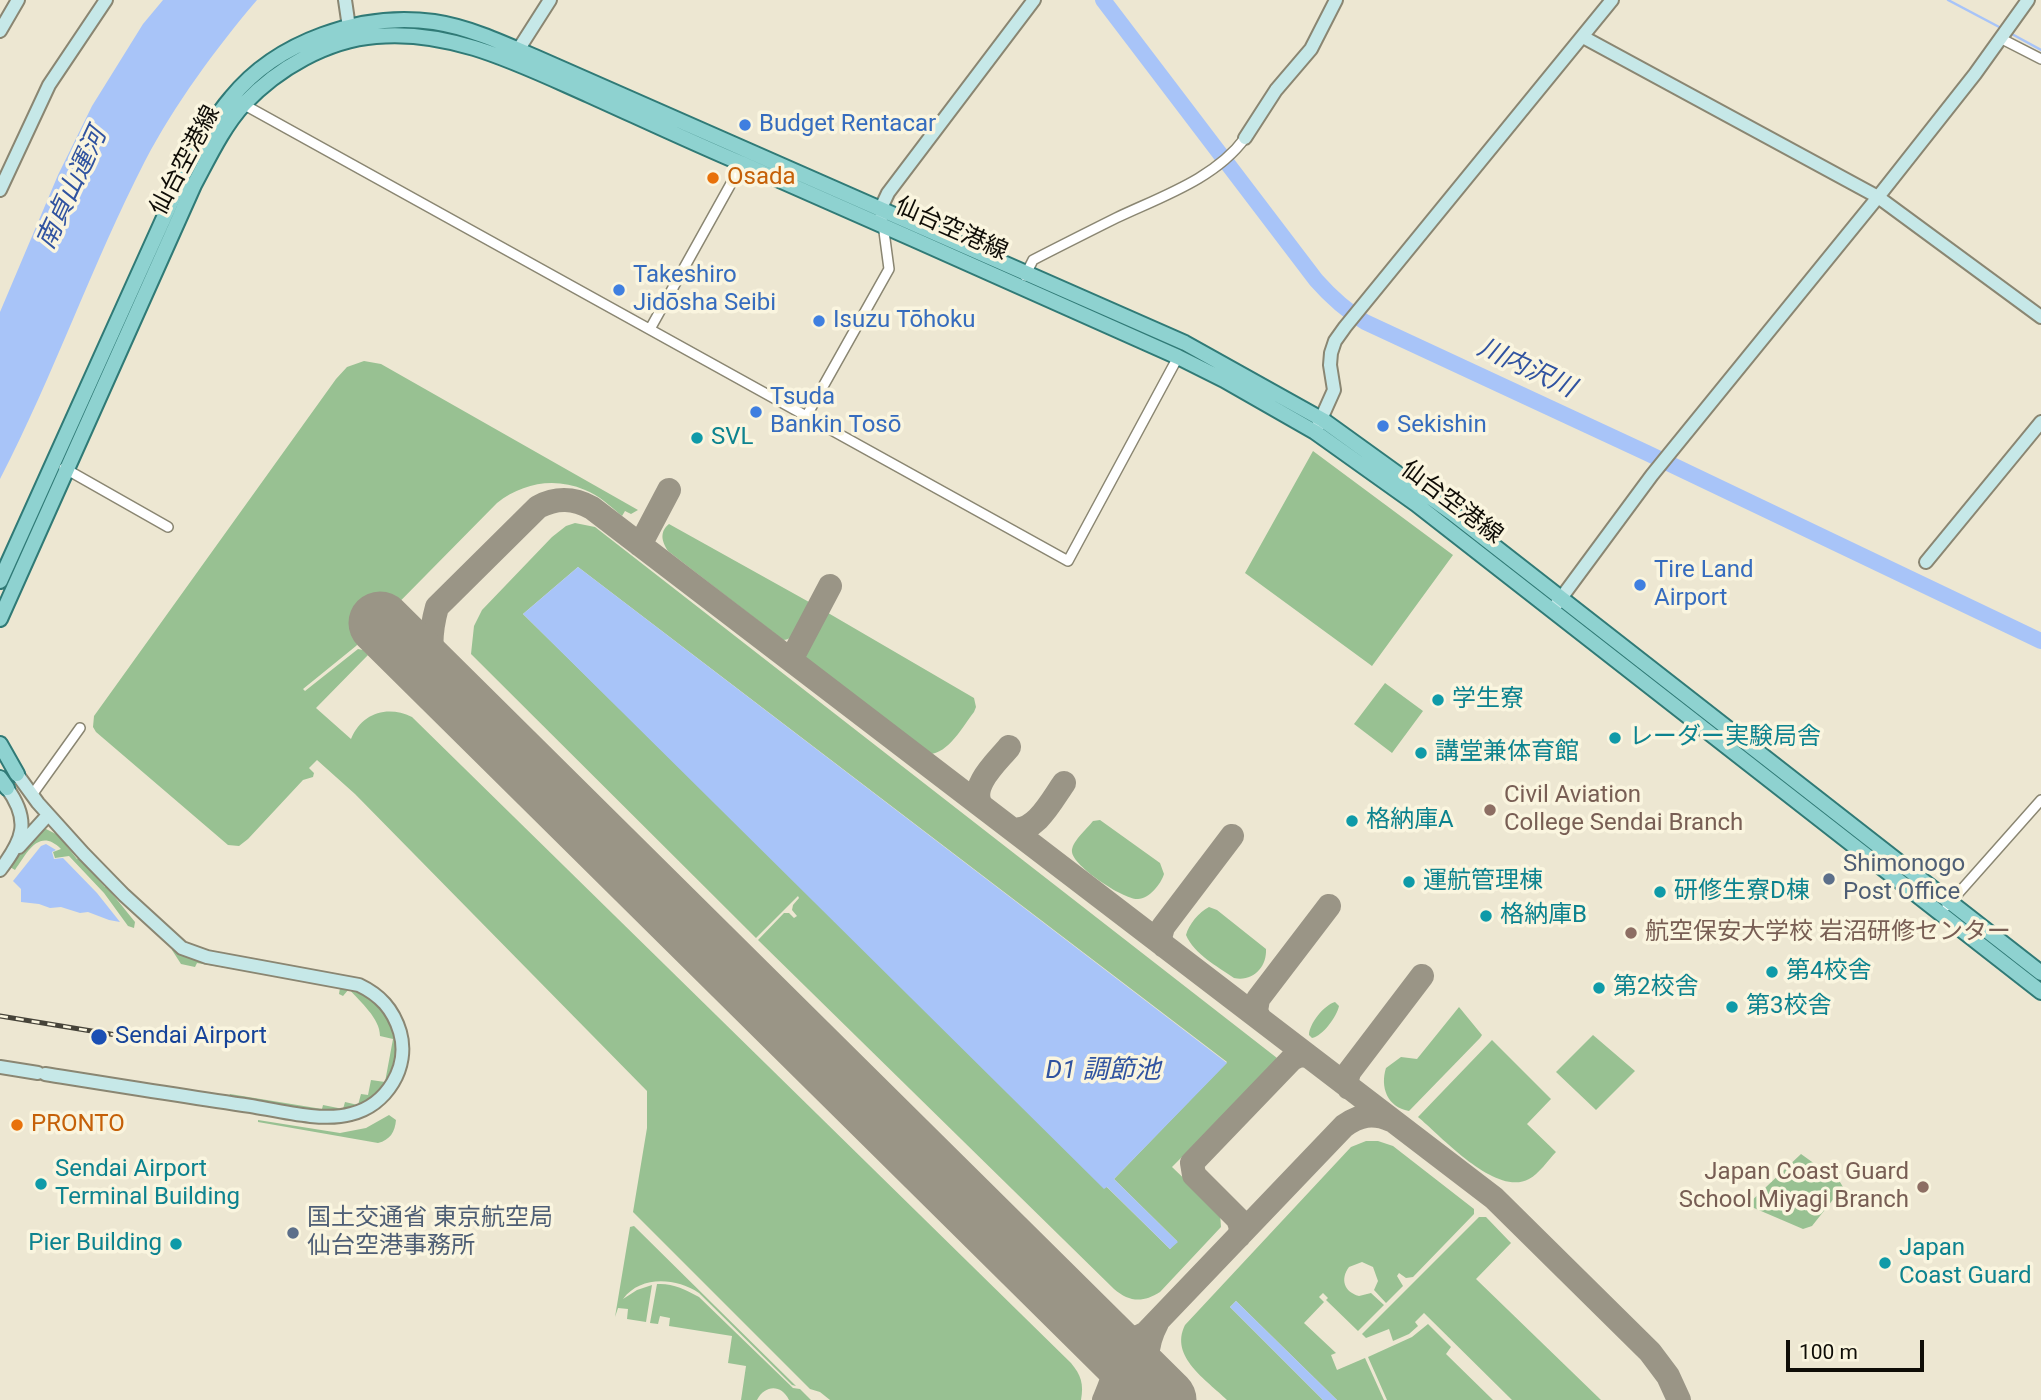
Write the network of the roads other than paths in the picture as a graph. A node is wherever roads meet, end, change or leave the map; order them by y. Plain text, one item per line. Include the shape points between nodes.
1 (18, 0) edge
2 (106, 0) edge
3 (345, 0) edge
4 (550, 0) edge
5 (1034, 0) edge
6 (1336, 0) edge
7 (1612, 0) edge
8 (2028, 0) edge
9 (0, 31) edge
10 (350, 33) junction
11 (1583, 37) junction
12 (2001, 37) junction
13 (514, 55) junction
14 (2041, 59) edge
15 (237, 101) junction
16 (1245, 138) joint
17 (745, 157) junction
18 (0, 190) edge
19 (1878, 197) junction
20 (881, 208) junction
21 (883, 224) junction
22 (1024, 279) junction
23 (2041, 317) edge
24 (650, 329) junction
25 (1178, 357) junction
26 (807, 415) junction
27 (2041, 422) edge
28 (1319, 426) junction
29 (60, 466) junction
30 (169, 527) dead end
31 (1926, 562) dead end
32 (0, 581) edge
33 (1557, 604) junction
34 (0, 619) edge
35 (80, 728) dead end
36 (0, 744) edge
37 (17, 775) joint
38 (3, 783) edge
39 (32, 795) junction
40 (2041, 800) edge
41 (48, 815) junction
42 (14, 852) junction
43 (0, 870) edge
44 (1946, 908) junction
45 (2041, 973) edge
46 (2041, 992) edge
47 (0, 1067) edge

1 - 9 street
2 - 18 street via 48,85
3 - 10 street
4 - 13 street
5 - 20 street
6 - 16 street via 1311,48
7 - 11 street
8 - 12 street
10 - 13 main road, 仙台空港線 via 436,37
10 - 15 main road, 仙台空港線
11 - 19 street
11 - 28 street via 1335,341 1330,365 1334,390
12 - 14 street
12 - 19 street
13 - 17 main road, 仙台空港線
15 - 24 street
15 - 29 main road, 仙台空港線
16 - 22 street via 1214,168 1176,190 1033,260
17 - 20 main road, 仙台空港線
17 - 21 main road, 仙台空港線
17 - 24 street
19 - 23 street
19 - 33 street via 1652,475
20 - 21 street
20 - 22 main road, 仙台空港線
21 - 22 main road, 仙台空港線
21 - 26 street via 889,269
22 - 25 main road, 仙台空港線
22 - 28 main road, 仙台空港線 via 1185,343
24 - 26 street
25 - 26 street via 1068,561
25 - 28 main road, 仙台空港線
27 - 31 street
28 - 33 main road, 仙台空港線 via 1416,504
29 - 30 street
29 - 32 main road, 仙台空港線
29 - 34 main road, 仙台空港線
33 - 44 main road, 仙台空港線
35 - 39 street
36 - 37 main road
37 - 39 street
38 - 42 street via 23,817
39 - 41 street
40 - 44 street
41 - 42 street
41 - 47 street via 182,948 370,990 389,1007 403,1049 398,1072 386,1093 362,1111 328,1116
42 - 43 street
44 - 45 main road, 仙台空港線
44 - 46 main road, 仙台空港線

